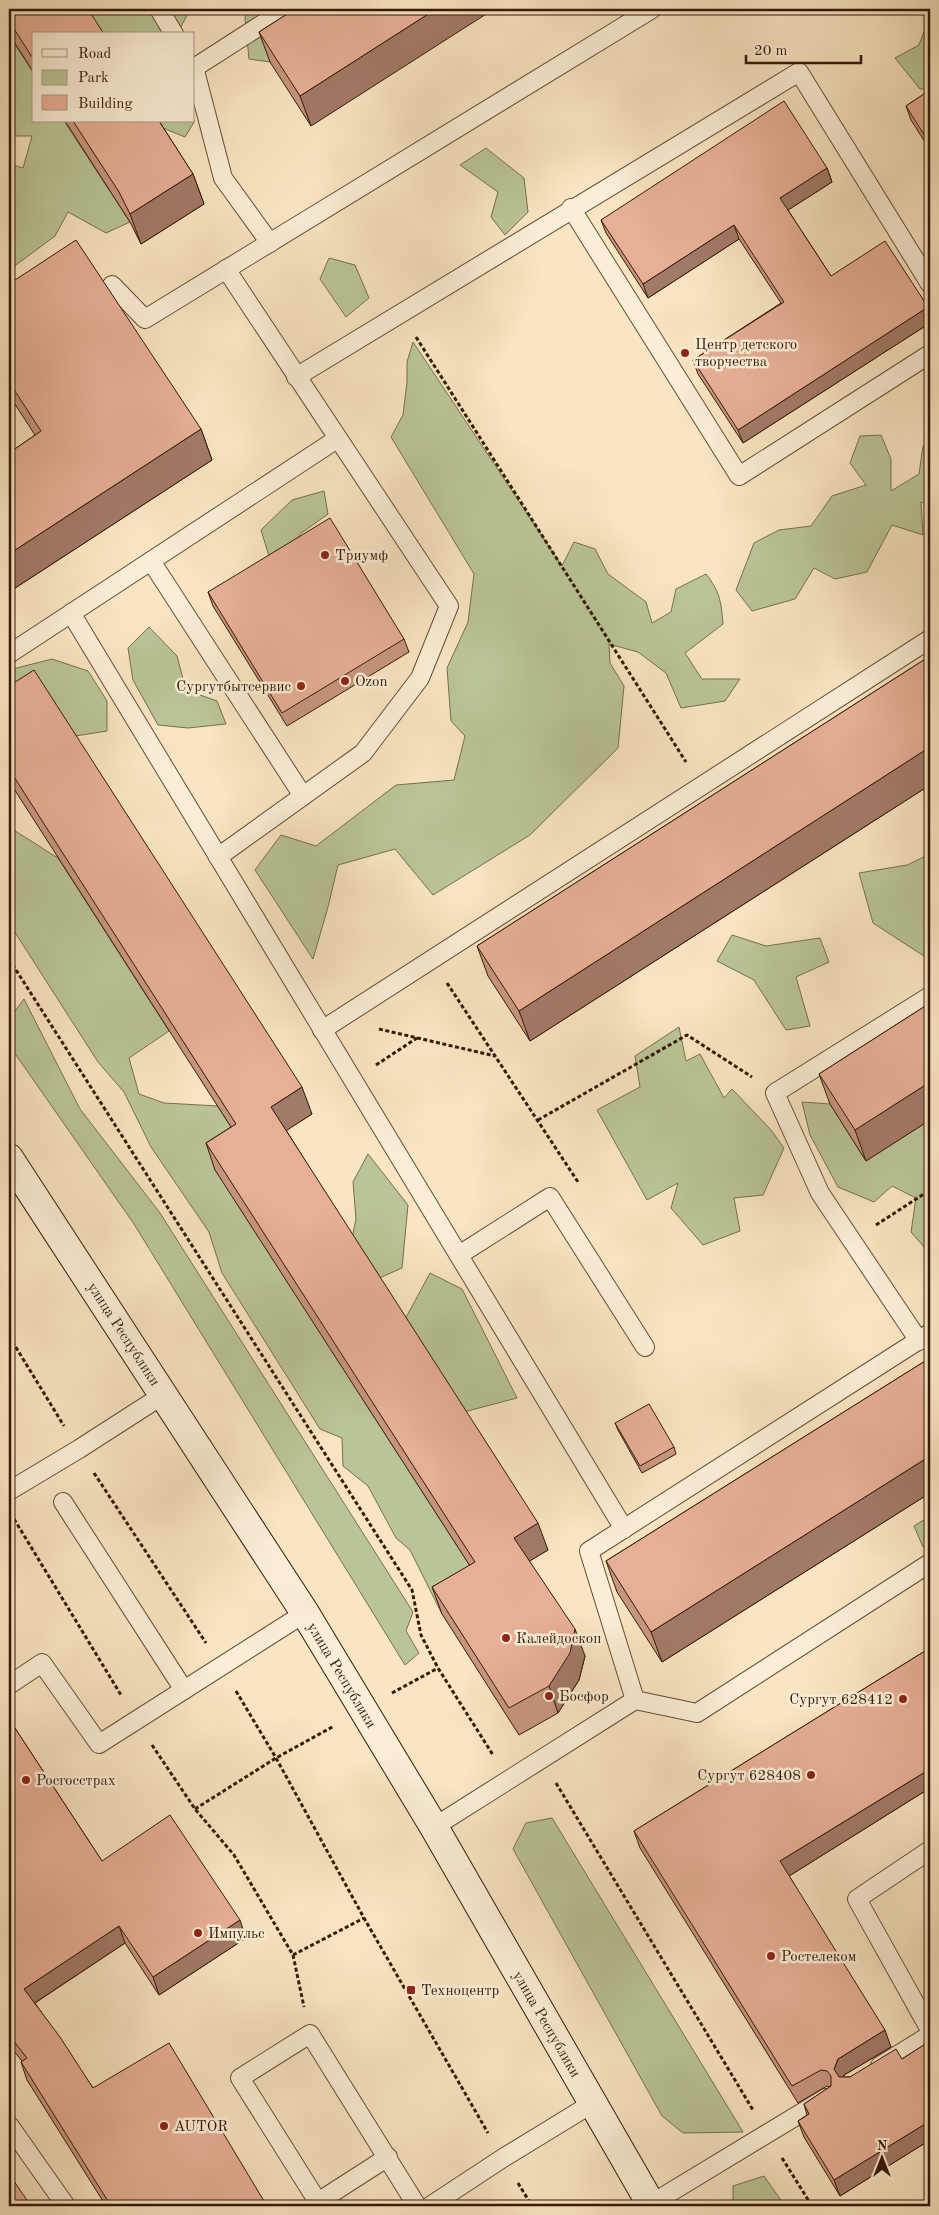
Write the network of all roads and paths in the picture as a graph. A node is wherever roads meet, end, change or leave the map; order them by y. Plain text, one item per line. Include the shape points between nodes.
1 (159, 9) edge
2 (286, 9) edge
3 (652, 9) edge
4 (173, 32) edge
5 (195, 66) edge
6 (195, 71) edge
7 (571, 208) junction
8 (270, 243) junction
9 (226, 269) junction
10 (930, 284) edge
11 (112, 285) dead end
12 (400, 312) junction
13 (930, 354) edge
14 (296, 377) junction
15 (337, 439) junction
16 (151, 561) junction
17 (71, 613) junction
18 (930, 639) edge
19 (9, 654) edge
20 (701, 786) junction
21 (303, 796) junction
22 (218, 857) junction
23 (9, 959) edge
24 (431, 959) junction
25 (930, 996) edge
26 (339, 1019) junction
27 (322, 1030) junction
28 (418, 1038) junction
29 (496, 1056) junction
30 (353, 1080) junction
31 (775, 1093) junction
32 (538, 1120) junction
33 (9, 1158) edge
34 (930, 1190) edge
35 (550, 1197) junction
36 (852, 1241) junction
37 (458, 1255) junction
38 (9, 1336) edge
39 (924, 1337) edge
40 (645, 1347) dead end
41 (163, 1395) junction
42 (79, 1449) junction
43 (9, 1491) edge
44 (63, 1502) dead end
45 (14, 1518) dead end
46 (624, 1529) junction
47 (930, 1563) edge
48 (305, 1613) junction
49 (221, 1666) junction
50 (438, 1668) junction
51 (9, 1685) edge
52 (184, 1690) junction
53 (635, 1700) junction
54 (363, 1709) junction
55 (136, 1720) junction
56 (276, 1758) junction
57 (542, 1759) junction
58 (509, 1780) junction
59 (195, 1809) junction
60 (434, 1827) junction
61 (930, 1850) edge
62 (364, 1918) junction
63 (293, 1955) junction
64 (930, 2030) edge
65 (310, 2034) junction
66 (930, 2035) edge
67 (866, 2074) edge
68 (828, 2097) edge
69 (593, 2103) junction
70 (9, 2125) edge
71 (767, 2134) junction
72 (388, 2157) junction
73 (503, 2158) junction
74 (652, 2205) edge
75 (66, 2206) edge
76 (418, 2206) edge
77 (430, 2206) edge
78 (532, 2206) edge
79 (812, 2206) edge

1 - 4 lane
2 - 5 lane
3 - 8 lane
6 - 8 lane via 223,178
7 - 10 lane via 799,72
7 - 12 lane
7 - 13 lane via 739,476
8 - 9 lane
9 - 11 lane via 146,319
9 - 14 lane
12 - 14 lane
12 - 20 path
14 - 15 lane
15 - 16 lane
15 - 21 lane via 449,606 420,678 363,753
16 - 17 lane
16 - 21 lane
17 - 19 lane
17 - 22 lane
18 - 20 lane
20 - 24 lane
21 - 22 lane
22 - 27 lane
23 - 50 path via 412,1590 421,1635
24 - 26 lane
24 - 29 path
25 - 31 lane
26 - 27 lane
26 - 28 path
27 - 30 lane
28 - 29 path
28 - 30 path
29 - 32 path
30 - 37 lane
31 - 32 path via 687,1035
31 - 36 lane via 820,1193
32 - 35 path via 578,1182
33 - 41 main road, улица Республики
34 - 36 path
35 - 37 lane
35 - 40 lane
36 - 39 lane
37 - 46 lane
38 - 42 path
39 - 46 lane
41 - 42 lane
41 - 48 main road, улица Республики
42 - 43 lane
42 - 49 path
44 - 52 lane
45 - 55 path
46 - 53 lane via 589,1552
47 - 53 lane via 697,1713
48 - 49 lane
48 - 54 main road, улица Республики
49 - 52 lane
49 - 56 path
50 - 54 path
50 - 58 path
51 - 55 lane via 42,1663 99,1744
52 - 55 lane
53 - 57 lane
54 - 56 path
54 - 60 main road, улица Республики
55 - 59 path
56 - 59 path
56 - 62 path
57 - 58 lane
57 - 71 path
58 - 60 lane
59 - 63 path via 234,1855
60 - 69 main road, улица Республики
61 - 64 lane via 857,1899
62 - 63 path
62 - 73 path
63 - 65 path
65 - 72 lane
65 - 72 lane via 240,2078 318,2202
66 - 67 lane
68 - 71 lane
69 - 73 lane
69 - 74 main road, улица Республики
70 - 75 lane
71 - 74 lane
71 - 79 path
72 - 76 lane
73 - 77 lane
73 - 78 path

